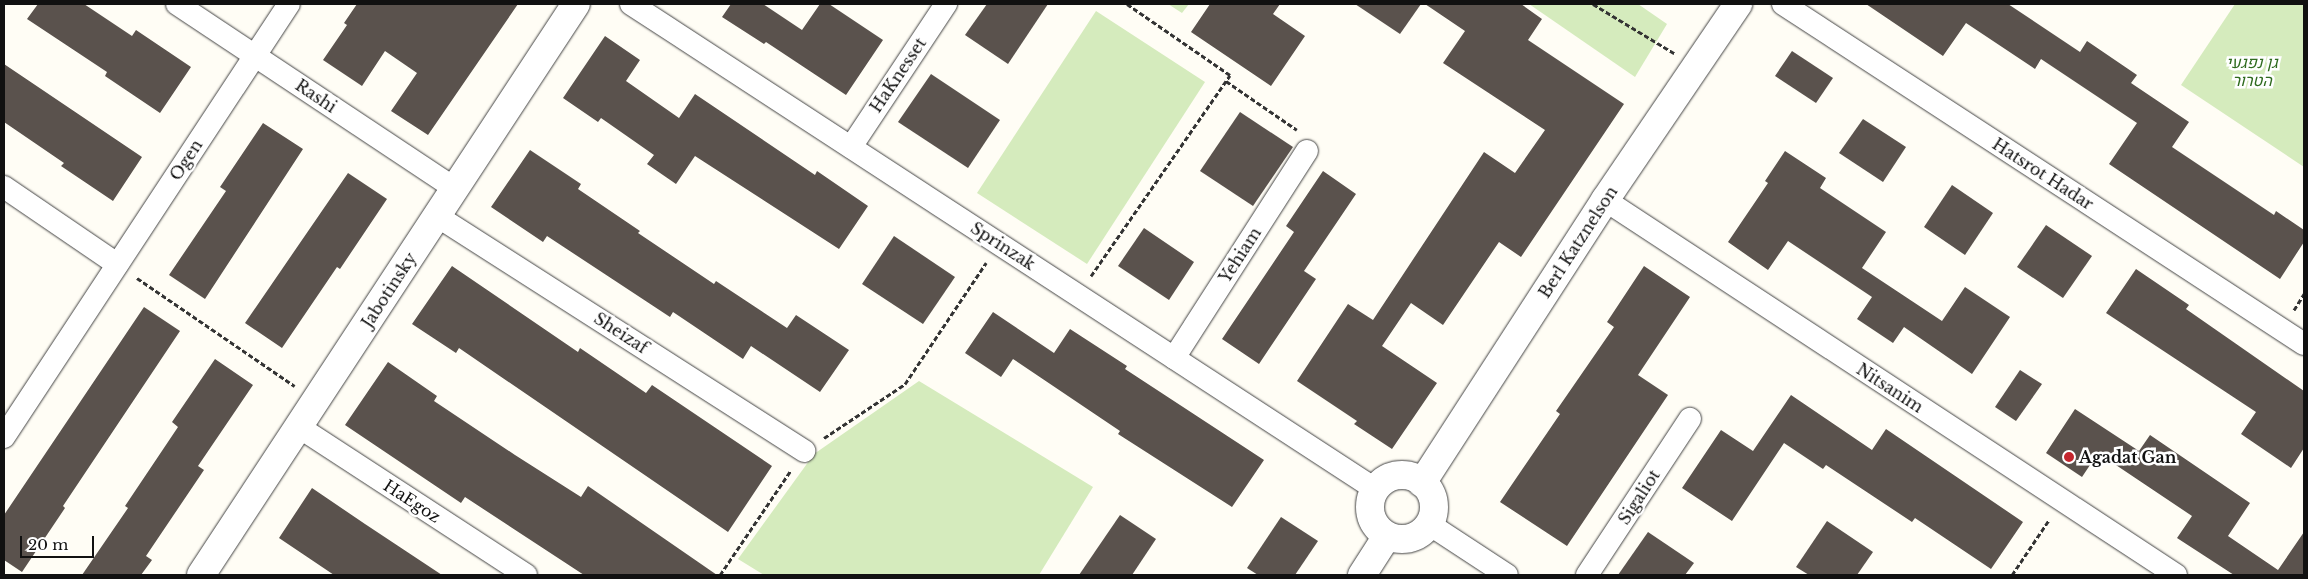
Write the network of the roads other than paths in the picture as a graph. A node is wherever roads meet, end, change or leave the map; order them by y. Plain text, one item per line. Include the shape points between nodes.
1 (177, 4) edge
2 (289, 4) edge
3 (576, 4) edge
4 (631, 4) edge
5 (946, 4) edge
6 (1738, 4) edge
7 (1783, 4) edge
8 (254, 55) junction
9 (851, 147) junction
10 (1307, 151) dead end
11 (455, 189) junction
12 (6, 193) edge
13 (1605, 200) junction
14 (437, 216) junction
15 (117, 264) junction
16 (2304, 344) edge
17 (1174, 358) junction
18 (1690, 419) dead end
19 (299, 426) junction
20 (4, 438) edge
21 (804, 451) road end
22 (1422, 483) junction
23 (1375, 489) junction
24 (1429, 524) junction
25 (1387, 536) junction
26 (201, 575) edge
27 (526, 575) edge
28 (1362, 575) edge
29 (1507, 575) edge
30 (1587, 575) edge
31 (2176, 575) edge

1 - 8 street, Rashi
2 - 8 street, Ogen
3 - 11 street, Jabotinsky
4 - 9 street, Sprinzak
5 - 9 street, HaKnesset
6 - 13 street, Berl Katznelson
7 - 16 street, Hatsrot Hadar
8 - 11 street, Rashi
8 - 15 street, Ogen
9 - 17 street, Sprinzak
10 - 17 street, Yehiam
11 - 14 street, Jabotinsky
12 - 15 street
13 - 22 street, Berl Katznelson
13 - 31 street, Nitsanim
14 - 19 street, Jabotinsky
14 - 21 street, Sheizaf
15 - 20 street, Ogen
17 - 23 street, Sprinzak
18 - 30 street, Sigaliot
19 - 26 street, Jabotinsky
19 - 27 street, HaEgoz
22 - 23 street via 1401,475 1390,477
22 - 24 street via 1434,503
23 - 25 street via 1370,500 1372,521
24 - 25 street via 1409,539
24 - 29 street
25 - 28 street

